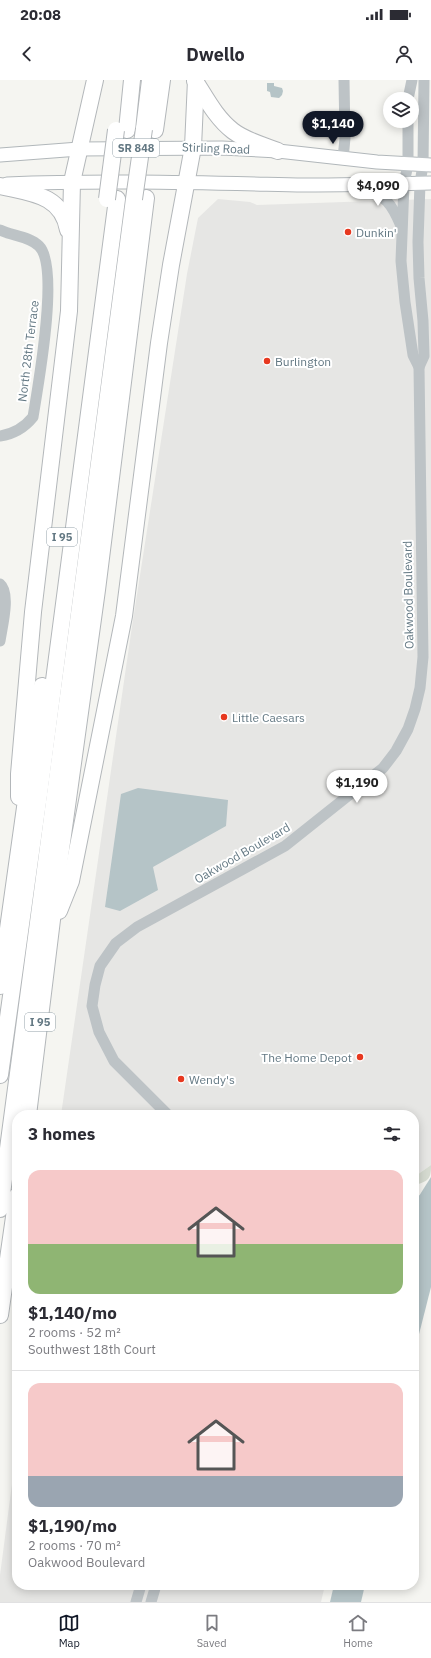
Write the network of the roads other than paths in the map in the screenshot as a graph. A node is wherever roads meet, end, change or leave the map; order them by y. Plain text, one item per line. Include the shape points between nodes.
1 (95, 80) edge
2 (123, 80) edge
3 (132, 80) edge
4 (150, 80) edge
5 (162, 80) edge
6 (196, 80) edge
7 (344, 80) edge
8 (412, 80) edge
9 (424, 80) edge
10 (409, 92) edge
11 (408, 128) edge
12 (149, 129) junction
13 (121, 130) junction
14 (193, 147) junction
15 (79, 148) junction
16 (278, 152) junction
17 (0, 155) edge
18 (343, 159) junction
19 (408, 164) junction
20 (427, 165) edge
21 (72, 182) junction
22 (186, 182) junction
23 (425, 183) edge
24 (358, 184) junction
25 (404, 184) junction
26 (0, 185) edge
27 (112, 199) junction
28 (140, 199) junction
29 (402, 227) junction
30 (0, 230) edge
31 (71, 243) junction
32 (418, 367) junction
33 (0, 436) edge
34 (0, 584) edge
35 (0, 641) edge
36 (21, 837) junction
37 (52, 929) junction
38 (0, 986) edge
39 (0, 1075) edge
40 (14, 1110) edge
41 (29, 1110) edge
42 (163, 1110) edge
43 (12, 1124) edge
44 (0, 1209) edge
45 (12, 1231) edge
46 (0, 1315) edge
47 (140, 1590) edge
48 (155, 1590) edge
49 (136, 1602) edge
50 (151, 1602) edge

1 - 15 highway
2 - 13 highway, I 95
3 - 13 highway
4 - 12 highway
5 - 12 highway, I 95
6 - 14 highway
6 - 16 highway via 220,118 232,131
7 - 18 street
8 - 10 street
9 - 20 street, Oakwood Boulevard
11 - 19 street, Oakwood Boulevard
12 - 28 highway, I 95
13 - 27 highway, I 95, bridge
14 - 15 main road, Stirling Road / SR 848
14 - 16 main road, Stirling Road / SR 848
14 - 22 highway
15 - 17 main road, Stirling Road / SR 848
15 - 21 highway
16 - 18 main road, Stirling Road / SR 848
18 - 19 main road, Stirling Road / SR 848
19 - 20 main road, Stirling Road / SR 848
19 - 25 street, Oakwood Boulevard
20 - 23 street, Oakwood Boulevard
21 - 22 main road
21 - 26 main road
21 - 31 highway
22 - 24 main road
22 - 37 highway via 159,343 124,616 71,881
23 - 25 main road
23 - 32 street, Oakwood Boulevard via 419,271 424,321 424,356
24 - 25 main road
24 - 29 street via 384,197
25 - 29 street, Oakwood Boulevard
26 - 31 highway via 51,200 62,213
27 - 36 highway, I 95
27 - 39 highway via 40,788
28 - 37 highway, I 95 via 97,590
28 - 40 highway
29 - 32 street, Oakwood Boulevard via 401,261 405,302 413,355
30 - 33 street, North 28th Terrace via 31,240 39,246 47,264 47,312 33,417 15,431
31 - 36 highway via 69,311 33,612 18,774
32 - 42 street, Oakwood Boulevard via 423,657 415,710 396,751 383,768 297,838 137,927 116,943 100,966 92,1006 99,1032 114,1061
34 - 35 street via 6,596
36 - 38 highway, I 95
37 - 41 highway, I 95
43 - 44 highway
45 - 46 highway
47 - 49 street
48 - 50 street

